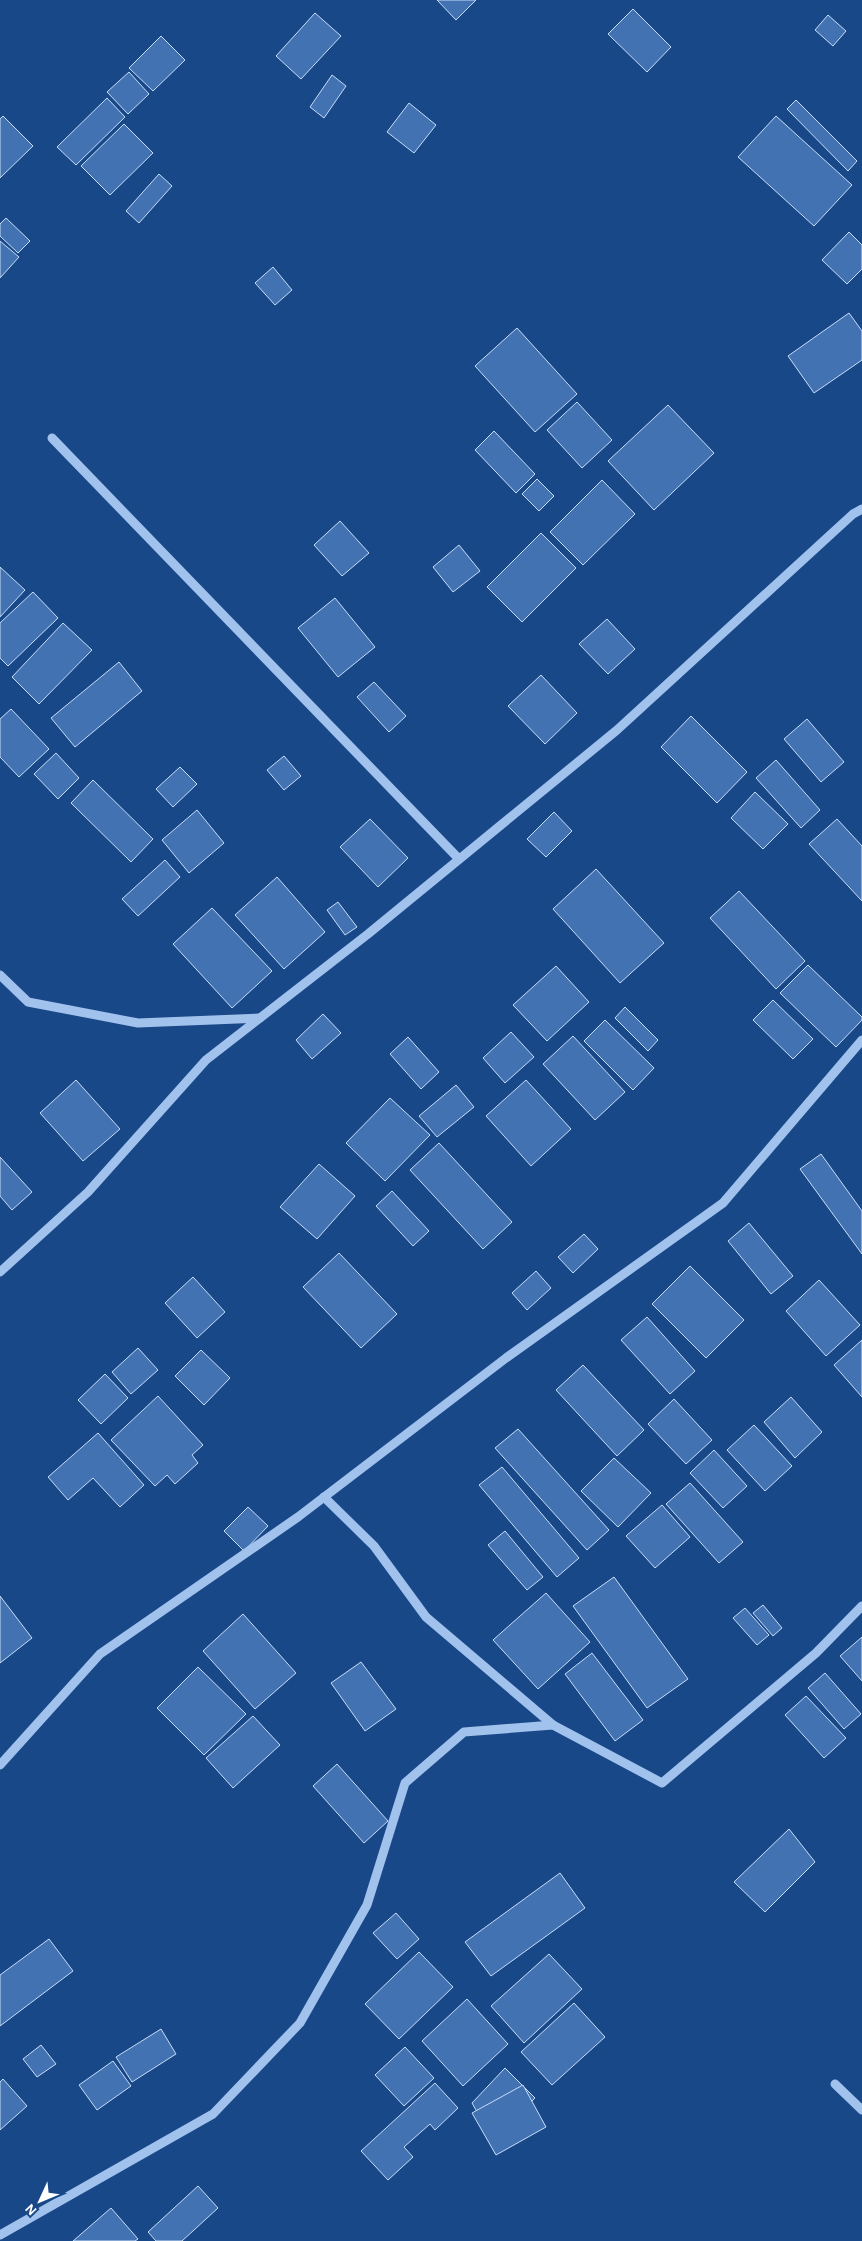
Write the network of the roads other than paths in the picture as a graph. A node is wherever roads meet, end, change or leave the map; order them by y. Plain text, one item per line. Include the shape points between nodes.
1 (52, 438) dead end
2 (862, 509) edge
3 (459, 859) junction
4 (0, 975) edge
5 (260, 1018) junction
6 (862, 1040) edge
7 (0, 1272) edge
8 (324, 1497) junction
9 (862, 1606) edge
10 (553, 1725) junction
11 (0, 1765) edge
12 (835, 2084) dead end
13 (862, 2110) edge
14 (0, 2235) edge

1 - 3 street
2 - 3 street via 846,520 617,730
3 - 5 street
4 - 5 street via 28,1002 138,1023
5 - 7 street via 206,1060 88,1192
6 - 8 street via 723,1203 506,1358
8 - 10 street via 374,1546 426,1617
8 - 11 street via 100,1654
9 - 10 street via 816,1653 662,1783
10 - 14 street via 464,1732 405,1783 367,1905 300,2023 213,2114
12 - 13 street

